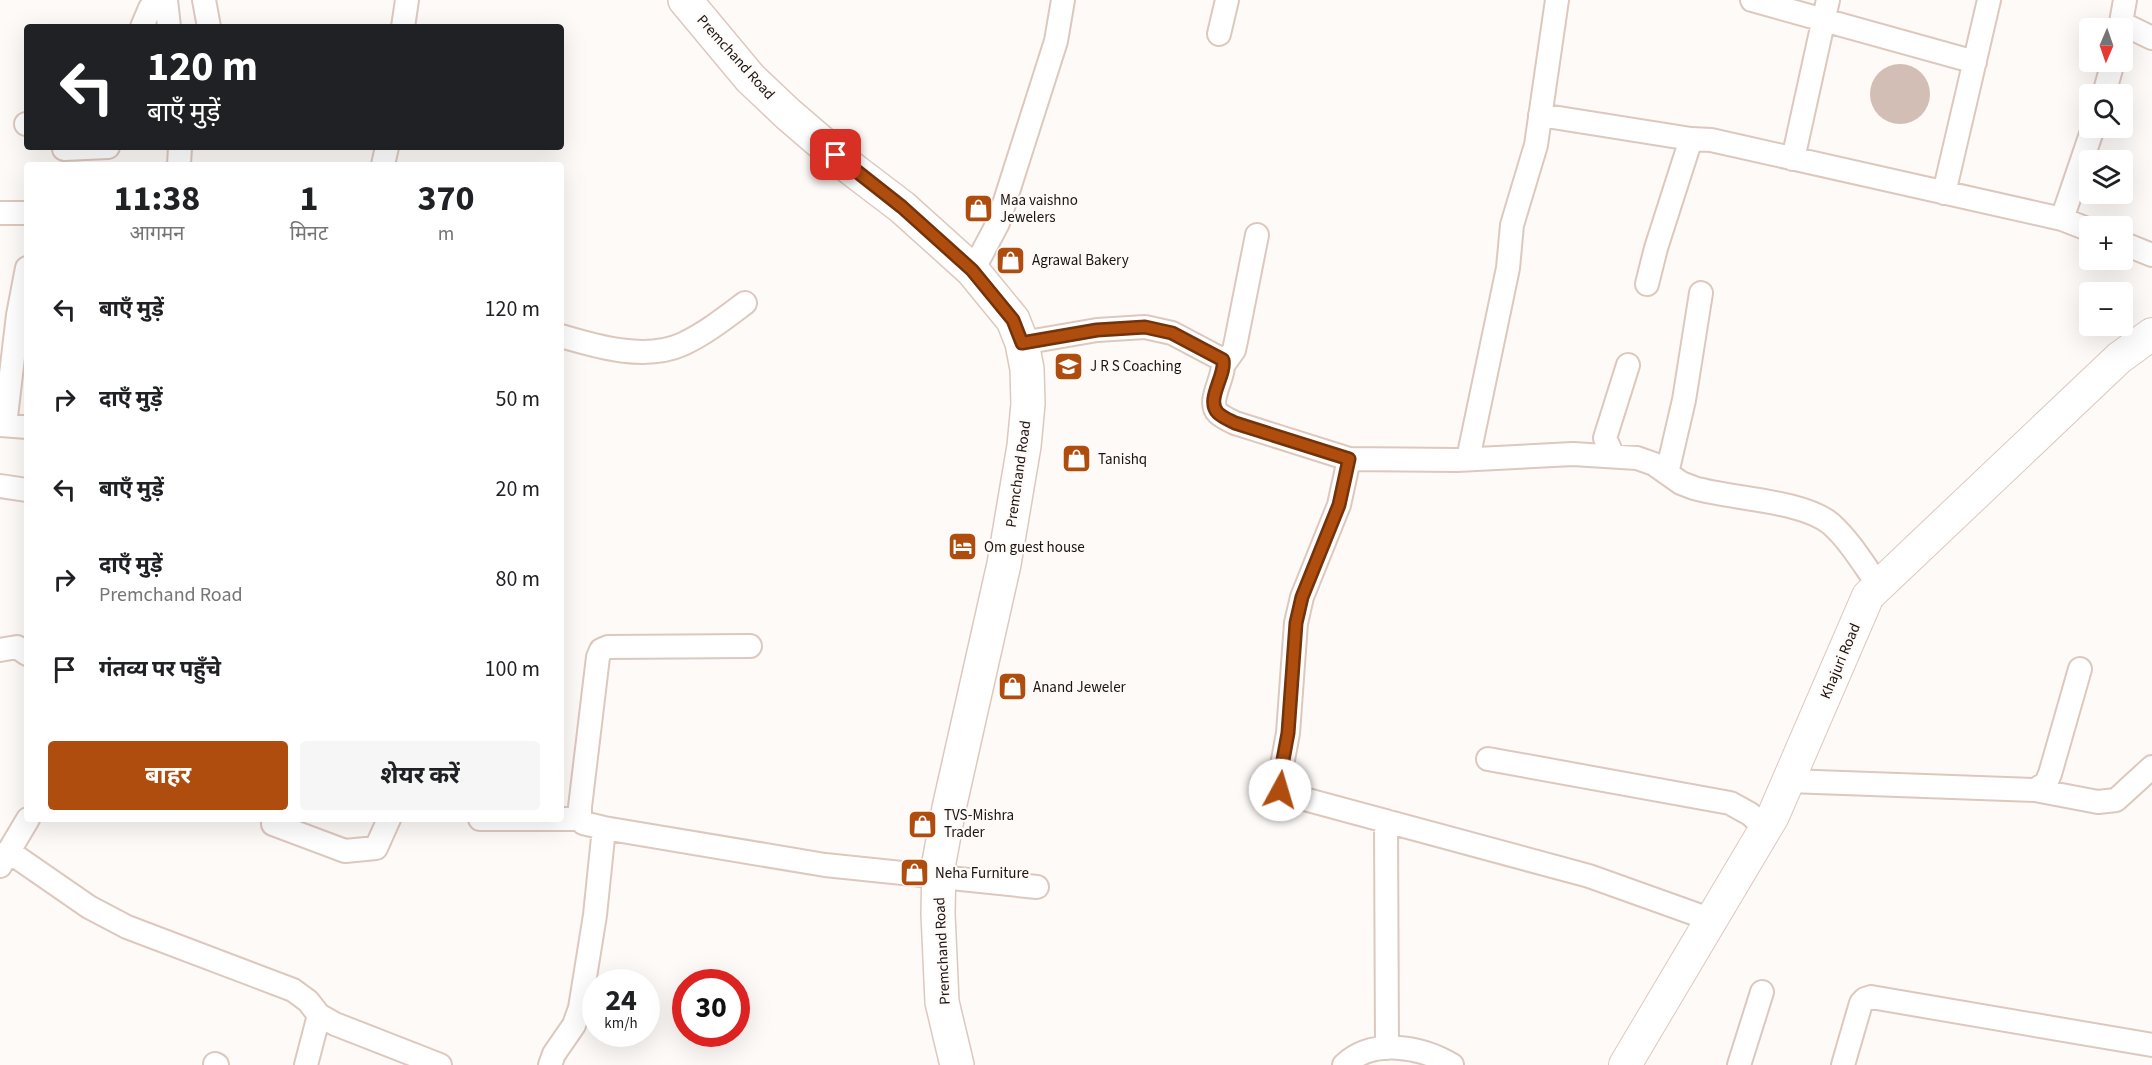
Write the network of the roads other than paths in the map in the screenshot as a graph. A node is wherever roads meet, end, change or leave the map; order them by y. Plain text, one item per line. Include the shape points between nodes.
1 (157, 0) edge
2 (165, 0) edge
3 (204, 0) edge
4 (406, 0) edge
5 (685, 0) edge
6 (704, 0) edge
7 (1063, 0) edge
8 (1227, 0) edge
9 (1557, 0) edge
10 (1752, 0) edge
11 (1989, 0) edge
12 (2126, 0) edge
13 (1825, 10) edge
14 (2122, 18) edge
15 (143, 24) edge
16 (169, 24) edge
17 (208, 24) edge
18 (403, 24) edge
19 (2133, 31) edge
20 (1219, 34) dead end
21 (2152, 38) edge
22 (1975, 62) junction
23 (1540, 115) junction
24 (2090, 138) edge
25 (1691, 139) junction
26 (1793, 159) junction
27 (1944, 193) junction
28 (0, 213) edge
29 (24, 213) edge
30 (2062, 219) junction
31 (2079, 226) edge
32 (1257, 235) dead end
33 (2133, 247) edge
34 (2152, 255) edge
35 (980, 257) junction
36 (24, 284) edge
37 (1647, 284) dead end
38 (1701, 293) dead end
39 (745, 303) dead end
40 (2152, 334) edge
41 (564, 337) edge
42 (1030, 341) junction
43 (1224, 364) junction
44 (1628, 365) dead end
45 (11, 426) edge
46 (1613, 456) junction
47 (1349, 459) junction
48 (1468, 459) junction
49 (1667, 473) junction
50 (0, 486) edge
51 (24, 490) edge
52 (1879, 586) junction
53 (750, 646) dead end
54 (0, 650) edge
55 (24, 652) edge
56 (2080, 669) dead end
57 (1488, 759) dead end
58 (2152, 767) edge
59 (1789, 781) junction
60 (2035, 790) junction
61 (564, 819) edge
62 (580, 819) junction
63 (1386, 821) junction
64 (25, 822) edge
65 (388, 822) edge
66 (273, 824) dead end
67 (604, 828) junction
68 (1766, 830) junction
69 (4, 859) edge
70 (948, 877) junction
71 (1037, 887) dead end
72 (1712, 920) junction
73 (1762, 992) dead end
74 (319, 1015) junction
75 (2152, 1046) edge
76 (1387, 1048) junction
77 (955, 1055) edge
78 (306, 1065) edge
79 (440, 1065) edge
80 (550, 1065) edge
81 (1344, 1065) edge
82 (1452, 1065) edge
83 (1625, 1065) edge
84 (1739, 1065) edge
85 (1843, 1065) edge

1 - 15 street
2 - 16 street
3 - 17 street
4 - 18 street
5 - 42 highway, Premchand Road via 750,78 972,270
6 - 35 highway, Premchand Road via 820,122
7 - 35 street via 1056,41 1002,212
8 - 20 street
9 - 23 street
10 - 13 street
11 - 22 street
12 - 14 street
13 - 22 street
13 - 26 street
19 - 21 street
22 - 27 street
23 - 25 street
23 - 48 street via 1536,145 1512,225 1509,268
24 - 30 street
25 - 26 street
25 - 37 street
26 - 27 street
27 - 30 street
28 - 29 street
30 - 31 street
32 - 43 street via 1234,351
33 - 34 street
35 - 42 highway, Premchand Road via 1027,313
36 - 45 street via 18,315
38 - 49 street via 1684,400
39 - 41 street via 703,333 661,350 613,349
40 - 52 street, Khajuri Road via 2119,358
42 - 43 street via 1145,327 1172,333 1220,358
42 - 70 highway, Premchand Road via 1024,447 1004,564 939,862
43 - 47 street via 1213,402 1217,412 1235,423
44 - 46 street via 1605,438
46 - 48 street
46 - 49 street via 1646,460
47 - 48 street
47 - 63 street via 1339,505 1302,597 1296,623 1280,790
49 - 52 street via 1681,483 1707,492 1817,515 1844,536
50 - 51 street
52 - 59 street, Khajuri Road via 1868,596
53 - 62 street via 601,650
54 - 55 street via 17,647
56 - 60 street via 2050,774 2046,783
57 - 68 street via 1730,803 1750,814
58 - 60 street via 2116,800 2098,802
59 - 60 street
59 - 68 street, Khajuri Road
61 - 62 street
62 - 67 street via 587,825
63 - 72 street via 1589,876
63 - 76 street
64 - 69 street
65 - 66 street via 376,848 345,851
67 - 70 street via 825,865
67 - 80 street via 580,1008
68 - 72 street, Khajuri Road
69 - 74 street via 127,927 293,990 308,1000
70 - 71 street
70 - 77 highway, Premchand Road via 938,914 942,991
72 - 83 street, Khajuri Road
73 - 84 street
74 - 78 street
74 - 79 street via 346,1030
75 - 85 street via 1871,997 1861,1003
76 - 81 street via 1364,1053
76 - 82 street via 1424,1052

